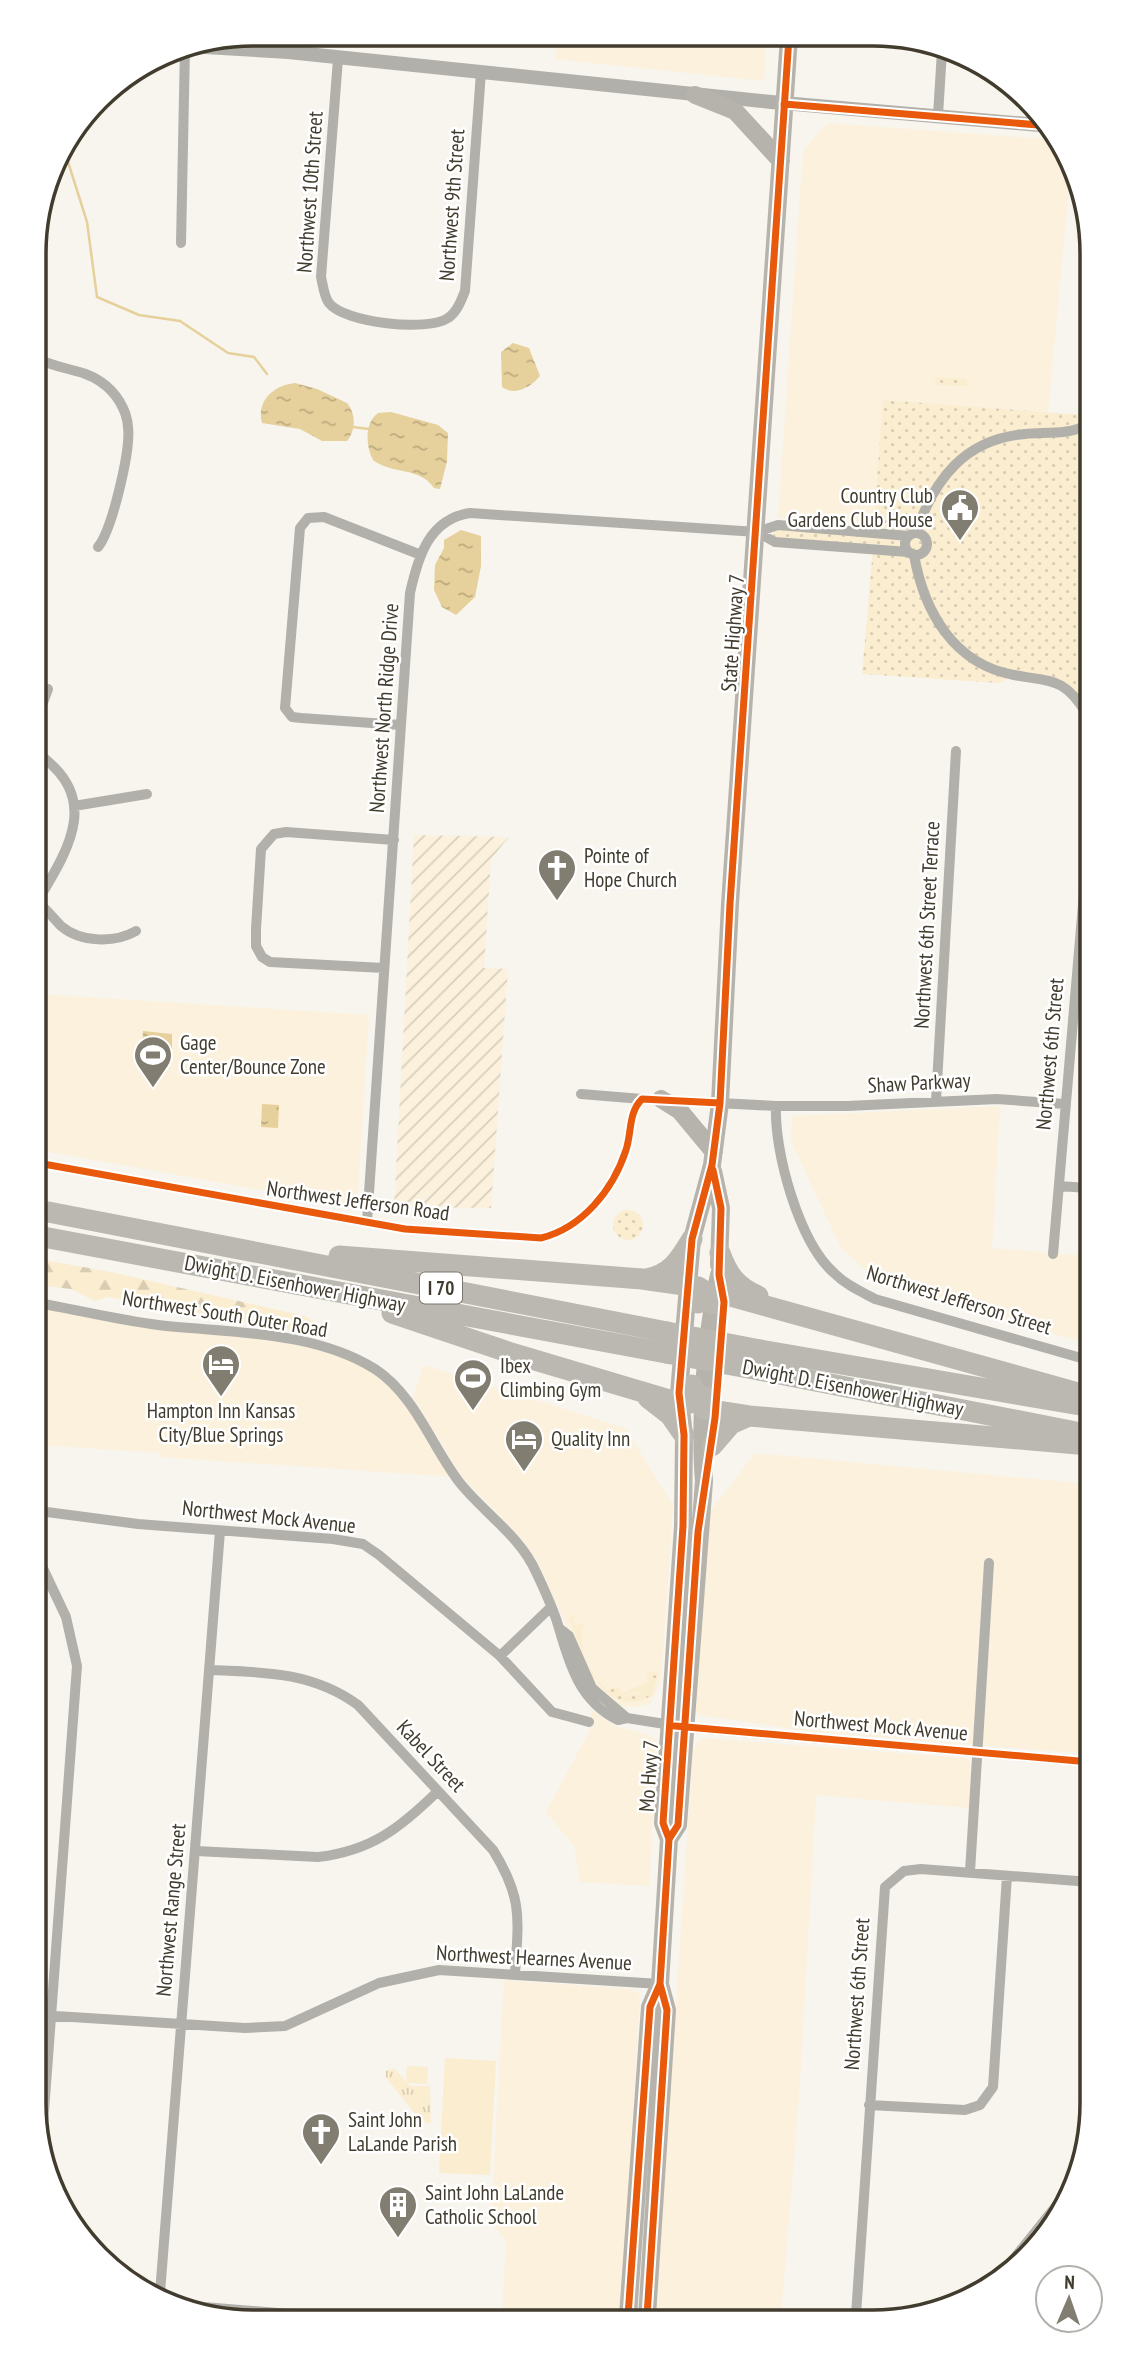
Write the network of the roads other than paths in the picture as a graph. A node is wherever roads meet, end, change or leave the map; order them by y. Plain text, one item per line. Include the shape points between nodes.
1 (289, 46) edge
2 (788, 46) edge
3 (221, 48) edge
4 (288, 52) junction
5 (187, 57) edge
6 (942, 57) edge
7 (338, 59) junction
8 (481, 72) junction
9 (695, 95) junction
10 (784, 104) junction
11 (938, 116) junction
12 (1035, 125) edge
13 (781, 161) junction
14 (181, 243) dead end
15 (431, 324) joint
16 (46, 361) edge
17 (1080, 427) edge
18 (757, 532) junction
19 (912, 535) junction
20 (98, 547) dead end
21 (911, 554) junction
22 (421, 555) junction
23 (48, 689) dead end
24 (46, 694) edge
25 (1080, 705) edge
26 (400, 725) junction
27 (956, 751) dead end
28 (46, 761) edge
29 (147, 794) dead end
30 (74, 806) junction
31 (394, 840) junction
32 (46, 886) edge
33 (46, 911) edge
34 (136, 931) dead end
35 (1080, 937) edge
36 (384, 968) junction
37 (581, 1094) dead end
38 (642, 1099) junction
39 (661, 1099) junction
40 (936, 1101) junction
41 (720, 1103) junction
42 (1064, 1104) junction
43 (776, 1106) junction
44 (713, 1158) junction
45 (46, 1164) edge
46 (1059, 1186) junction
47 (1079, 1187) edge
48 (703, 1207) junction
49 (46, 1212) edge
50 (367, 1222) junction
51 (46, 1238) edge
52 (692, 1239) junction
53 (215, 1244) junction
54 (720, 1253) junction
55 (1053, 1254) dead end
56 (642, 1279) junction
57 (324, 1290) junction
58 (707, 1293) junction
59 (46, 1304) edge
60 (765, 1305) junction
61 (667, 1343) junction
62 (1079, 1358) edge
63 (759, 1360) junction
64 (638, 1391) junction
65 (1079, 1393) edge
66 (698, 1401) junction
67 (1079, 1406) edge
68 (749, 1416) junction
69 (1079, 1433) edge
70 (684, 1435) junction
71 (1079, 1444) edge
72 (712, 1446) junction
73 (704, 1481) junction
74 (46, 1512) edge
75 (220, 1531) junction
76 (989, 1563) dead end
77 (46, 1575) edge
78 (551, 1607) junction
79 (500, 1656) junction
80 (210, 1670) junction
81 (589, 1722) dead end
82 (677, 1726) junction
83 (979, 1752) junction
84 (1079, 1761) edge
85 (437, 1792) junction
86 (196, 1851) junction
87 (970, 1872) junction
88 (1007, 1876) junction
89 (1079, 1881) edge
90 (515, 1975) junction
91 (660, 1984) junction
92 (46, 2015) edge
93 (181, 2024) junction
94 (869, 2105) junction
95 (160, 2288) edge
96 (628, 2310) edge
97 (647, 2310) edge
98 (856, 2310) edge

1 - 4 street
2 - 10 main road, State Highway 7
3 - 4 street
4 - 7 street
5 - 14 street
6 - 11 street
7 - 8 street
7 - 15 street, Northwest 10th Street via 321,277 328,302 343,316 360,321
8 - 9 street
8 - 15 street, Northwest 9th Street via 465,291 459,307 447,319
9 - 10 street
9 - 13 main road via 736,111
10 - 11 street
10 - 13 main road, State Highway 7
11 - 12 street
13 - 18 main road, State Highway 7
16 - 20 street via 101,381 126,414 128,442 108,532
17 - 19 street via 1010,435 966,453 938,483
18 - 19 street via 778,525
18 - 21 street via 775,542
18 - 22 street, Northwest North Ridge Drive via 470,513 440,524
18 - 41 main road, State Highway 7
19 - 21 street via 905,542
19 - 21 street via 925,538 930,546 925,552
21 - 25 street via 923,594 952,643 993,668 1063,685
22 - 26 street, Northwest North Ridge Drive via 410,593
22 - 26 street via 324,517 302,516 286,717
23 - 24 street
26 - 31 street, Northwest North Ridge Drive
27 - 40 street, Northwest 6th Street Terrace
28 - 30 street via 60,774
29 - 30 street
30 - 32 street via 72,839
31 - 36 street, Northwest North Ridge Drive
31 - 36 street via 286,832 274,834 261,849 256,946 262,957 270,962
33 - 34 street via 64,928 85,938 116,940
35 - 42 street, Northwest 6th Street
36 - 50 street, Northwest North Ridge Drive
37 - 38 street
38 - 39 street
38 - 50 street, Northwest Jefferson Road via 635,1107 615,1176 588,1210 557,1234 519,1237
39 - 41 street
39 - 44 main road via 680,1111
40 - 42 street, Shaw Parkway
40 - 43 street, Shaw Parkway
41 - 43 street, Shaw Parkway
41 - 44 main road, State Highway 7
42 - 46 street, Northwest 6th Street
43 - 62 street, Northwest Jefferson Street via 778,1147 809,1237 831,1271 849,1286 875,1299
44 - 48 main road
44 - 54 main road via 721,1208
45 - 50 street, Northwest Jefferson Road
46 - 47 street
46 - 55 street, Northwest 6th Street
48 - 52 main road
48 - 58 main road
49 - 53 highway, Dwight D. Eisenhower Highway / I 70
51 - 57 highway, Dwight D. Eisenhower Highway / I 70
52 - 56 highway via 668,1272
52 - 58 main road
53 - 56 highway
53 - 61 highway, Dwight D. Eisenhower Highway / I 70
54 - 58 main road
54 - 60 highway via 738,1286 763,1299
56 - 58 highway
57 - 61 highway, Dwight D. Eisenhower Highway / I 70
57 - 64 highway
58 - 60 highway
58 - 66 main road
58 - 66 main road
59 - 78 street, Northwest South Outer Road via 156,1325 315,1345 376,1370 395,1387 478,1505 522,1549
60 - 65 highway
61 - 63 highway, Dwight D. Eisenhower Highway / I 70, bridge
63 - 67 highway, Dwight D. Eisenhower Highway / I 70
63 - 69 highway, Dwight D. Eisenhower Highway / I 70
64 - 66 highway
64 - 70 highway via 670,1415
66 - 68 highway
66 - 70 main road, Mo Hwy 7
66 - 72 main road
66 - 73 main road, Mo Hwy 7
68 - 71 highway
68 - 72 highway via 731,1424
70 - 82 main road, Mo Hwy 7
72 - 73 main road
73 - 82 main road, Mo Hwy 7
74 - 75 street, Northwest Mock Avenue
75 - 79 street, Northwest Mock Avenue via 363,1544
75 - 80 street, Northwest Range Street
76 - 83 street
77 - 92 street via 66,1617 77,1666
78 - 79 street
78 - 82 street, Northwest South Outer Road via 583,1690 611,1717
79 - 81 street, Northwest Mock Avenue via 552,1712
80 - 85 street, Kabel Street via 297,1676 339,1691 358,1705
80 - 86 street, Northwest Range Street
82 - 83 street, Northwest Mock Avenue
82 - 91 main road, Mo Hwy 7 via 678,1825 669,1839
83 - 84 street, Northwest Mock Avenue
83 - 87 street
85 - 86 street via 396,1830 358,1850 318,1857
85 - 90 street, Kabel Street via 493,1850 513,1884 519,1909
86 - 93 street, Northwest Range Street
87 - 88 street, Northwest 6th Street
87 - 94 street, Northwest 6th Street via 904,1871 885,1886
88 - 89 street, Northwest 6th Street
88 - 94 street via 993,2087 980,2105 965,2110
90 - 91 street, Northwest Hearnes Avenue
90 - 93 street, Northwest Hearnes Avenue via 439,1970 397,1977 285,2026
91 - 96 main road via 650,2007
91 - 97 main road via 667,2010
92 - 93 street, Northwest Hearnes Avenue
93 - 95 street, Northwest Range Street
94 - 98 street, Northwest 6th Street

